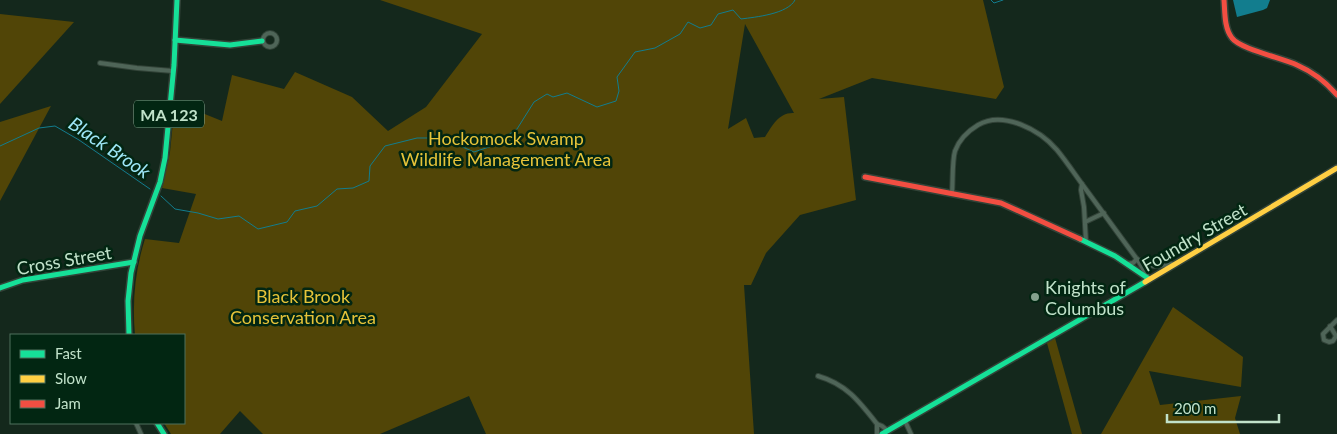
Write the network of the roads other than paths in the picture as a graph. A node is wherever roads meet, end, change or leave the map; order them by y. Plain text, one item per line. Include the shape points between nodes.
1 (177, 0) edge
2 (1224, 0) edge
3 (175, 40) junction
4 (262, 41) dead end
5 (100, 63) dead end
6 (173, 71) junction
7 (1337, 95) edge
8 (1337, 168) edge
9 (865, 177) dead end
10 (1082, 184) junction
11 (952, 193) junction
12 (1104, 213) junction
13 (1085, 222) junction
14 (1086, 242) junction
15 (1136, 259) junction
16 (134, 262) junction
17 (1128, 264) junction
18 (1174, 264) junction
19 (1149, 279) junction
20 (0, 288) edge
21 (1337, 320) edge
22 (1330, 326) dead end
23 (130, 334) edge
24 (818, 376) dead end
25 (905, 421) junction
26 (877, 424) junction
27 (885, 433) edge
28 (876, 434) edge
29 (911, 434) edge

1 - 3 main road, MA 123
2 - 7 main road via 1227,27 1234,41 1306,68 1326,82
3 - 4 main road via 230,45
3 - 6 main road, MA 123
5 - 6 street
6 - 16 main road, MA 123 via 162,176
8 - 18 main road, Foundry Street
9 - 11 main road
10 - 11 street via 1056,149 1037,134 1019,124 995,120 975,127 957,146
10 - 12 street
10 - 13 street
11 - 14 main road via 1001,203
12 - 13 street
12 - 15 street
13 - 14 street
14 - 17 main road
15 - 17 street
15 - 18 street via 1154,266
15 - 19 street
16 - 20 main road, Cross Street via 23,280
16 - 23 main road, MA 123 via 129,294
17 - 19 main road
18 - 19 main road, Foundry Street
19 - 25 main road, Foundry Street
21 - 22 street
24 - 26 street via 848,391
25 - 27 main road, Foundry Street
25 - 29 street
26 - 27 street
26 - 28 street

